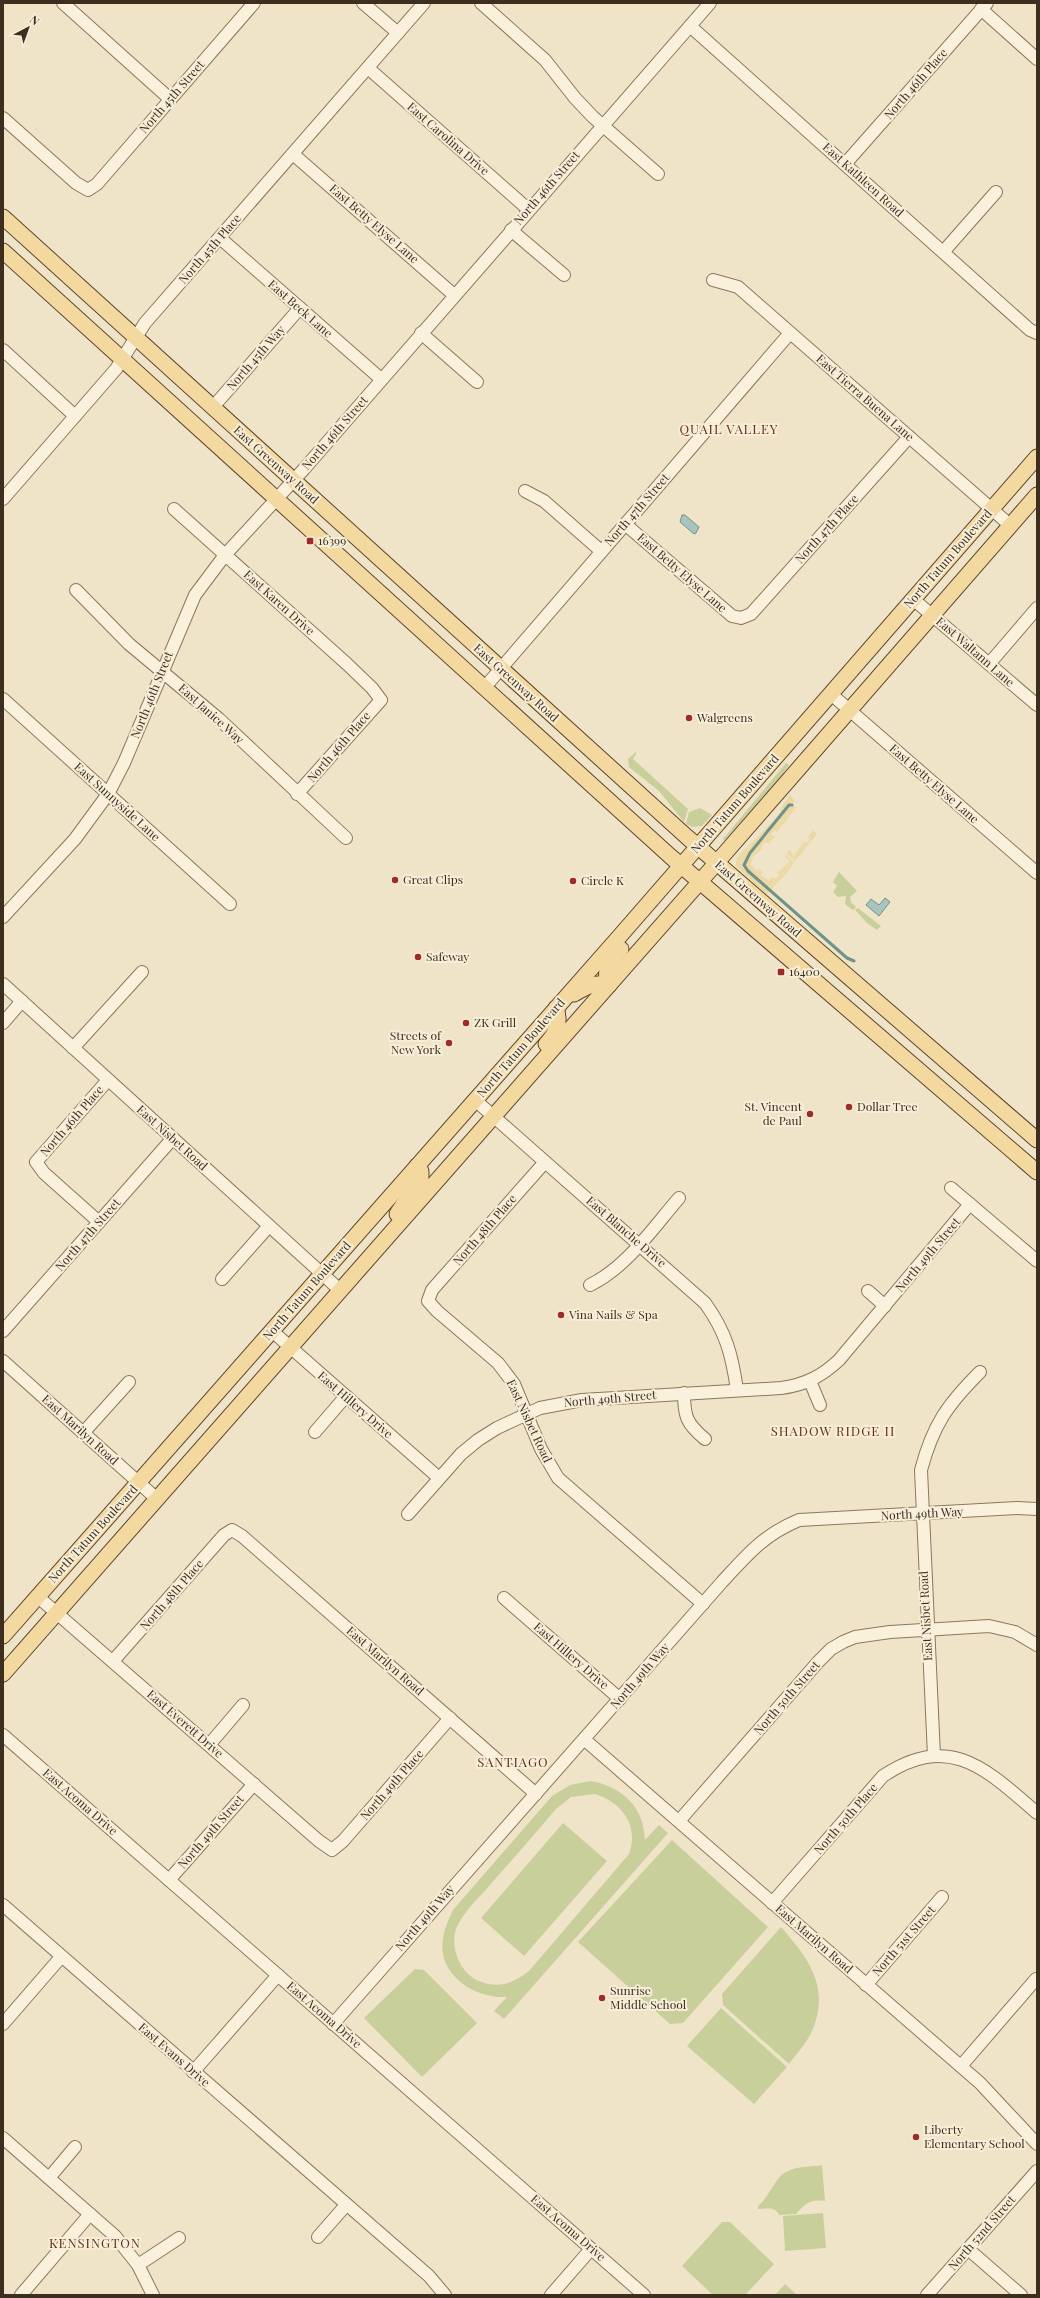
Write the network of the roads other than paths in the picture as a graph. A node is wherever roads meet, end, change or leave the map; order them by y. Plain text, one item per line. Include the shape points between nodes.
1 (64, 3) edge
2 (254, 3) edge
3 (363, 3) edge
4 (424, 3) edge
5 (481, 3) edge
6 (710, 3) edge
7 (984, 6) edge
8 (690, 26) junction
9 (398, 33) junction
10 (1037, 59) edge
11 (368, 68) junction
12 (170, 99) junction
13 (3, 118) edge
14 (602, 125) junction
15 (293, 154) junction
16 (845, 164) junction
17 (658, 174) dead end
18 (996, 192) dead end
19 (529, 210) junction
20 (3, 217) edge
21 (511, 230) junction
22 (220, 238) junction
23 (3, 251) edge
24 (944, 251) junction
25 (564, 275) dead end
26 (713, 280) dead end
27 (454, 295) junction
28 (300, 308) junction
29 (421, 333) junction
30 (790, 333) junction
31 (1037, 333) edge
32 (135, 338) junction
33 (3, 350) edge
34 (121, 358) junction
35 (381, 379) junction
36 (477, 382) dead end
37 (213, 407) junction
38 (75, 416) junction
39 (909, 437) junction
40 (1037, 457) edge
41 (293, 481) junction
42 (525, 491) dead end
43 (1037, 495) edge
44 (3, 499) edge
45 (277, 499) junction
46 (174, 509) dead end
47 (992, 509) junction
48 (625, 524) junction
49 (1011, 526) junction
50 (601, 551) junction
51 (225, 555) junction
52 (76, 590) dead end
53 (913, 599) junction
54 (1037, 608) edge
55 (932, 615) junction
56 (741, 618) joint
57 (989, 664) junction
58 (500, 668) junction
59 (162, 670) junction
60 (485, 687) junction
61 (831, 694) junction
62 (3, 699) edge
63 (381, 700) joint
64 (1037, 705) edge
65 (850, 710) junction
66 (563, 725) junction
67 (547, 743) junction
68 (108, 794) junction
69 (297, 794) junction
70 (346, 838) dead end
71 (698, 847) junction
72 (716, 863) junction
73 (681, 866) junction
74 (1037, 873) edge
75 (699, 881) junction
76 (652, 899) junction
77 (230, 904) dead end
78 (3, 917) edge
79 (142, 972) dead end
80 (3, 984) edge
81 (609, 985) junction
82 (22, 1002) junction
83 (556, 1008) junction
84 (3, 1023) edge
85 (73, 1048) junction
86 (108, 1080) junction
87 (475, 1100) junction
88 (494, 1117) junction
89 (172, 1138) junction
90 (1037, 1140) edge
91 (545, 1162) junction
92 (417, 1166) junction
93 (1037, 1172) edge
94 (951, 1188) dead end
95 (679, 1198) dead end
96 (970, 1204) junction
97 (99, 1222) junction
98 (269, 1226) junction
99 (384, 1242) junction
100 (639, 1244) junction
101 (1037, 1261) edge
102 (322, 1274) junction
103 (222, 1279) dead end
104 (590, 1285) dead end
105 (341, 1291) junction
106 (868, 1291) dead end
107 (428, 1301) joint
108 (885, 1306) junction
109 (3, 1331) edge
110 (272, 1331) junction
111 (290, 1347) junction
112 (3, 1361) edge
113 (980, 1372) dead end
114 (810, 1381) junction
115 (129, 1382) dead end
116 (737, 1390) junction
117 (684, 1393) junction
118 (346, 1396) junction
119 (820, 1405) dead end
120 (527, 1414) junction
121 (315, 1432) dead end
122 (83, 1433) junction
123 (706, 1439) dead end
124 (439, 1478) junction
125 (138, 1482) junction
126 (157, 1499) junction
127 (1037, 1509) edge
128 (408, 1514) dead end
129 (921, 1514) junction
130 (232, 1530) joint
131 (37, 1596) junction
132 (504, 1598) dead end
133 (703, 1604) junction
134 (56, 1613) junction
135 (927, 1630) junction
136 (3, 1636) edge
137 (1037, 1645) edge
138 (113, 1661) junction
139 (3, 1674) edge
140 (620, 1699) junction
141 (243, 1705) dead end
142 (450, 1718) junction
143 (3, 1735) edge
144 (585, 1740) junction
145 (209, 1745) junction
146 (934, 1756) junction
147 (254, 1784) junction
148 (536, 1794) junction
149 (1037, 1813) edge
150 (679, 1822) junction
151 (332, 1850) joint
152 (169, 1880) junction
153 (942, 1897) dead end
154 (772, 1903) junction
155 (3, 1905) edge
156 (61, 1956) junction
157 (278, 1975) junction
158 (1036, 1979) edge
159 (866, 1985) junction
160 (3, 2024) edge
161 (333, 2024) junction
162 (961, 2066) junction
163 (194, 2072) junction
164 (3, 2138) edge
165 (1037, 2144) edge
166 (75, 2147) dead end
167 (1037, 2171) edge
168 (49, 2178) junction
169 (346, 2205) junction
170 (90, 2214) junction
171 (318, 2237) dead end
172 (179, 2238) dead end
173 (591, 2249) junction
174 (968, 2249) junction
175 (138, 2265) junction
176 (21, 2295) edge
177 (153, 2295) edge
178 (445, 2295) edge
179 (551, 2295) edge
180 (644, 2295) edge
181 (927, 2295) edge
182 (1021, 2295) edge

1 - 12 street
2 - 12 street, North 45th Street
3 - 9 street
4 - 9 street, North 45th Place
5 - 14 street via 545,60 575,98
6 - 8 street, North 46th Street
7 - 10 street
7 - 16 street, North 46th Place
8 - 14 street, North 46th Street
8 - 16 street, East Kathleen Road
9 - 11 street, North 45th Place
11 - 15 street, North 45th Place
11 - 19 street, East Carolina Drive
12 - 13 street, North 45th Street via 97,184 88,190 76,183
14 - 17 street
14 - 19 street, North 46th Street
15 - 22 street, North 45th Place
15 - 27 street, East Betty Elyse Lane
16 - 24 street, East Kathleen Road
18 - 24 street
19 - 21 street, North 46th Street
20 - 32 main road, East Greenway Road
21 - 25 street
21 - 27 street, North 46th Street
22 - 28 street, East Beck Lane
22 - 32 street, North 45th Place via 145,323
23 - 34 main road, East Greenway Road
24 - 31 street, East Kathleen Road via 1030,330
26 - 30 street, East Tierra Buena Lane via 738,287
27 - 29 street, North 46th Street
28 - 35 street, East Beck Lane
28 - 37 street, North 45th Way
29 - 35 street, North 46th Street
29 - 36 street
30 - 39 street, East Tierra Buena Lane
30 - 48 street, North 47th Street
32 - 34 street, North 45th Place
32 - 37 main road, East Greenway Road
33 - 38 street
34 - 38 street, North 45th Place via 116,369
34 - 45 main road, East Greenway Road
35 - 41 street, North 46th Street
37 - 41 main road, East Greenway Road
38 - 44 street, North 45th Place
39 - 47 street, East Tierra Buena Lane
39 - 56 street, North 47th Place via 751,614
40 - 47 main road, North Tatum Boulevard
41 - 45 street, North 46th Street
41 - 58 main road, East Greenway Road
42 - 50 street via 544,501
43 - 49 main road, North Tatum Boulevard
45 - 51 street, North 46th Street
45 - 60 main road, East Greenway Road
46 - 51 street, East Karen Drive
47 - 49 street, East Tierra Buena Lane
47 - 53 main road, North Tatum Boulevard
48 - 50 street, North 47th Street
48 - 56 street, East Betty Elyse Lane via 732,616
49 - 55 main road, North Tatum Boulevard
50 - 58 street, North 47th Street
51 - 59 street, North 46th Street via 195,595
51 - 63 street, East Karen Drive via 357,673
52 - 59 street, East Janice Way via 129,644
53 - 55 street, East Waltann Lane
53 - 61 main road, North Tatum Boulevard
54 - 57 street
55 - 57 street, East Waltann Lane
55 - 65 main road, North Tatum Boulevard
57 - 64 street, East Waltann Lane
58 - 60 street, North 47th Street
58 - 66 main road, East Greenway Road
59 - 68 street, North 46th Street via 124,763
59 - 69 street, East Janice Way via 219,718
60 - 67 main road, East Greenway Road
61 - 65 street, East Betty Elyse Lane
61 - 71 main road, North Tatum Boulevard
62 - 68 street, East Sunnyside Lane
63 - 69 street, North 46th Place
65 - 72 main road, North Tatum Boulevard
65 - 74 street, East Betty Elyse Lane
66 - 67 main road
66 - 71 main road, East Greenway Road
67 - 73 main road, East Greenway Road
68 - 77 street, East Sunnyside Lane
68 - 78 street, North 46th Street via 75,839
69 - 70 street, East Janice Way
71 - 72 main road, East Greenway Road
71 - 73 main road, North Tatum Boulevard
72 - 75 main road, North Tatum Boulevard
72 - 90 main road, East Greenway Road
73 - 75 main road, East Greenway Road
73 - 76 main road, North Tatum Boulevard
75 - 81 main road, North Tatum Boulevard
75 - 93 main road, East Greenway Road
76 - 81 main road via 636,932 607,968 606,977
76 - 83 main road, North Tatum Boulevard
79 - 85 street
80 - 82 street, East Nisbet Road
81 - 83 main road via 572,1012 566,1013
81 - 88 main road, North Tatum Boulevard
82 - 84 street
82 - 85 street, East Nisbet Road
83 - 87 main road, North Tatum Boulevard
83 - 88 main road via 559,1018 556,1031 502,1094
85 - 86 street, East Nisbet Road
86 - 89 street, East Nisbet Road
86 - 97 street, North 46th Place via 36,1162 44,1173
87 - 88 street, East Blanche Drive
87 - 92 main road, North Tatum Boulevard
88 - 91 street, East Blanche Drive
88 - 99 main road, North Tatum Boulevard
89 - 97 street, North 47th Street
89 - 98 street, East Nisbet Road
91 - 100 street, East Blanche Drive
91 - 107 street, North 48th Place via 432,1290
92 - 99 main road via 421,1171 421,1178 393,1220
92 - 102 main road, North Tatum Boulevard
94 - 96 street
95 - 100 street
96 - 101 street
96 - 108 street, North 49th Street
97 - 109 street, North 47th Street
98 - 102 street, East Nisbet Road
98 - 103 street
99 - 105 main road, North Tatum Boulevard
100 - 104 street via 603,1279
100 - 116 street, East Blanche Drive via 689,1288 715,1316 732,1354
102 - 105 street, East Nisbet Road
102 - 110 main road, North Tatum Boulevard
105 - 111 main road, North Tatum Boulevard
106 - 108 street
107 - 120 street, East Nisbet Road via 498,1363 514,1384
108 - 114 street, North 49th Street via 839,1360
110 - 111 street, East Hillery Drive
110 - 125 main road, North Tatum Boulevard
111 - 118 street, East Hillery Drive
111 - 126 main road, North Tatum Boulevard
112 - 122 street, East Marilyn Road
113 - 129 street, East Nisbet Road via 937,1423 928,1444 920,1470
114 - 116 street, North 49th Street via 795,1386
114 - 119 street
115 - 122 street
116 - 117 street, North 49th Street
117 - 120 street, North 49th Street via 582,1400 540,1408
117 - 123 street via 687,1421
118 - 121 street
118 - 124 street, East Hillery Drive
120 - 124 street, North 49th Street via 478,1440
120 - 133 street, East Nisbet Road via 541,1449 558,1478
122 - 125 street, East Marilyn Road
124 - 128 street, North 49th Street
125 - 126 street, East Marilyn Road
125 - 131 main road, North Tatum Boulevard
126 - 134 main road, North Tatum Boulevard
127 - 129 street, North 49th Way
129 - 133 street, North 49th Way via 799,1520 778,1529 747,1554
129 - 135 street, East Nisbet Road
130 - 138 street, North 48th Place via 224,1535
130 - 142 street, East Marilyn Road
131 - 134 street, East Everett Drive
131 - 136 main road, North Tatum Boulevard
132 - 140 street, East Hillery Drive
133 - 140 street, North 49th Way
134 - 138 street, East Everett Drive
134 - 139 main road, North Tatum Boulevard
135 - 137 street via 989,1626 1005,1628
135 - 146 street, East Nisbet Road
135 - 150 street, North 50th Street via 855,1637 831,1649
138 - 145 street, East Everett Drive
140 - 144 street, North 49th Way
141 - 145 street
142 - 148 street, East Marilyn Road
142 - 151 street, North 49th Place via 343,1841
143 - 152 street, East Acoma Drive
144 - 148 street, North 49th Way
144 - 150 street, East Marilyn Road
145 - 147 street, East Everett Drive
146 - 149 street via 963,1759 980,1766
146 - 154 street, North 50th Place via 908,1762 883,1776
147 - 151 street, East Everett Drive
147 - 152 street, North 49th Street
148 - 161 street, North 49th Way
150 - 154 street, East Marilyn Road
152 - 157 street, East Acoma Drive
153 - 159 street, North 51st Street
154 - 159 street, East Marilyn Road
155 - 156 street, East Evans Drive
156 - 160 street
156 - 163 street, East Evans Drive
157 - 161 street, East Acoma Drive
157 - 163 street
158 - 162 street
159 - 162 street, East Marilyn Road
161 - 173 street, East Acoma Drive
162 - 165 street, East Marilyn Road via 997,2100
163 - 169 street, East Evans Drive
164 - 168 street
166 - 168 street
167 - 174 street, North 52nd Street
168 - 170 street
169 - 171 street
169 - 178 street, East Evans Drive via 429,2276
170 - 175 street via 115,2236
170 - 176 street
172 - 175 street
173 - 179 street
173 - 180 street, East Acoma Drive
174 - 181 street, North 52nd Street
174 - 182 street
175 - 177 street

